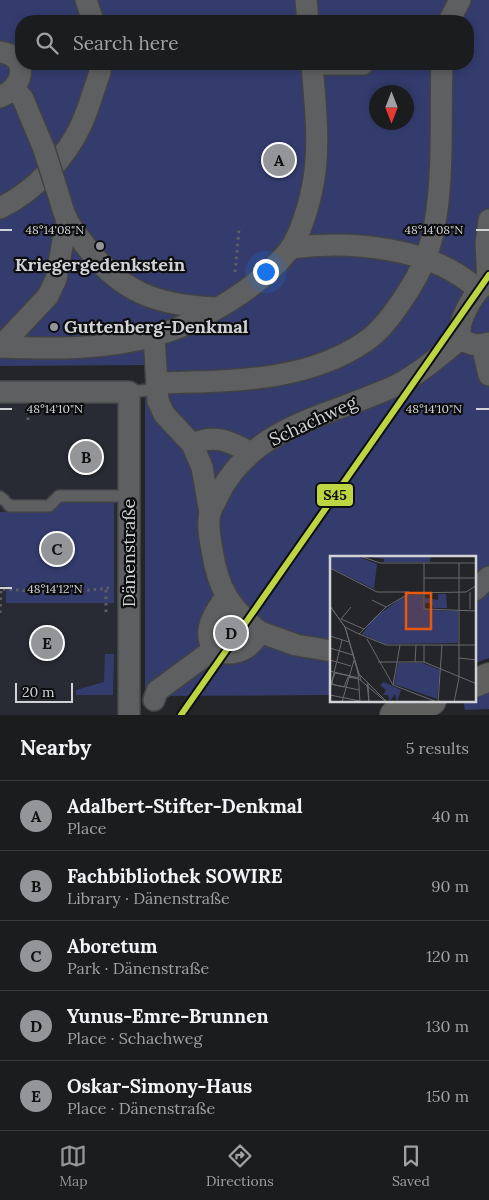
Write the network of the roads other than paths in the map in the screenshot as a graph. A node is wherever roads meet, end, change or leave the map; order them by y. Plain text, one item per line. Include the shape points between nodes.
1 (86, 0) edge
2 (306, 0) edge
3 (460, 0) edge
4 (91, 15) edge
5 (307, 15) edge
6 (452, 15) edge
7 (0, 52) edge
8 (15, 58) edge
9 (20, 70) edge
10 (102, 70) edge
11 (312, 70) edge
12 (442, 70) edge
13 (8, 93) edge
14 (0, 208) edge
15 (67, 220) junction
16 (489, 220) edge
17 (291, 248) junction
18 (425, 261) junction
19 (485, 286) edge
20 (222, 304) junction
21 (154, 336) junction
22 (461, 339) junction
23 (485, 344) edge
24 (0, 347) edge
25 (489, 375) edge
26 (157, 386) junction
27 (0, 392) edge
28 (129, 392) junction
29 (192, 444) junction
30 (251, 453) junction
31 (129, 496) junction
32 (4, 500) edge
33 (210, 513) junction
34 (489, 577) edge
35 (476, 589) edge
36 (226, 598) junction
37 (260, 632) junction
38 (214, 649) junction
39 (330, 651) edge
40 (489, 677) edge
41 (476, 683) edge
42 (154, 700) dead end
43 (429, 702) edge
44 (129, 715) edge
45 (394, 715) edge

1 - 4 street
2 - 5 street
3 - 6 street
7 - 8 street
9 - 13 street via 20,80
10 - 14 street via 82,124 60,156 21,195
11 - 17 street via 315,168 306,210
12 - 18 street via 440,184 435,225
13 - 15 street, bridge via 23,99 44,149
15 - 20 street via 98,262 141,295 170,304
15 - 24 street via 56,278 48,296
16 - 19 street
17 - 18 street via 364,245
17 - 20 street via 251,285
18 - 19 street
18 - 26 street via 391,317 367,341 340,357 270,376
19 - 22 street via 463,318
20 - 21 street
21 - 24 street via 91,347
21 - 26 street
22 - 23 street via 467,343
22 - 30 street, Schachweg via 411,378 290,428
23 - 25 street
26 - 28 lane
26 - 29 street via 158,401 164,414
27 - 28 street
28 - 31 street, Dänenstraße
29 - 30 street via 222,439
29 - 33 street via 202,467
30 - 33 street, Schachweg via 234,470
31 - 32 lane via 59,496 49,506 10,506
31 - 44 street, Dänenstraße
33 - 36 street via 214,561
34 - 35 street
36 - 37 street
36 - 38 street via 209,630
37 - 38 street via 240,651 233,653
37 - 39 street via 296,645
38 - 42 street via 157,691
40 - 41 main road
43 - 45 main road

